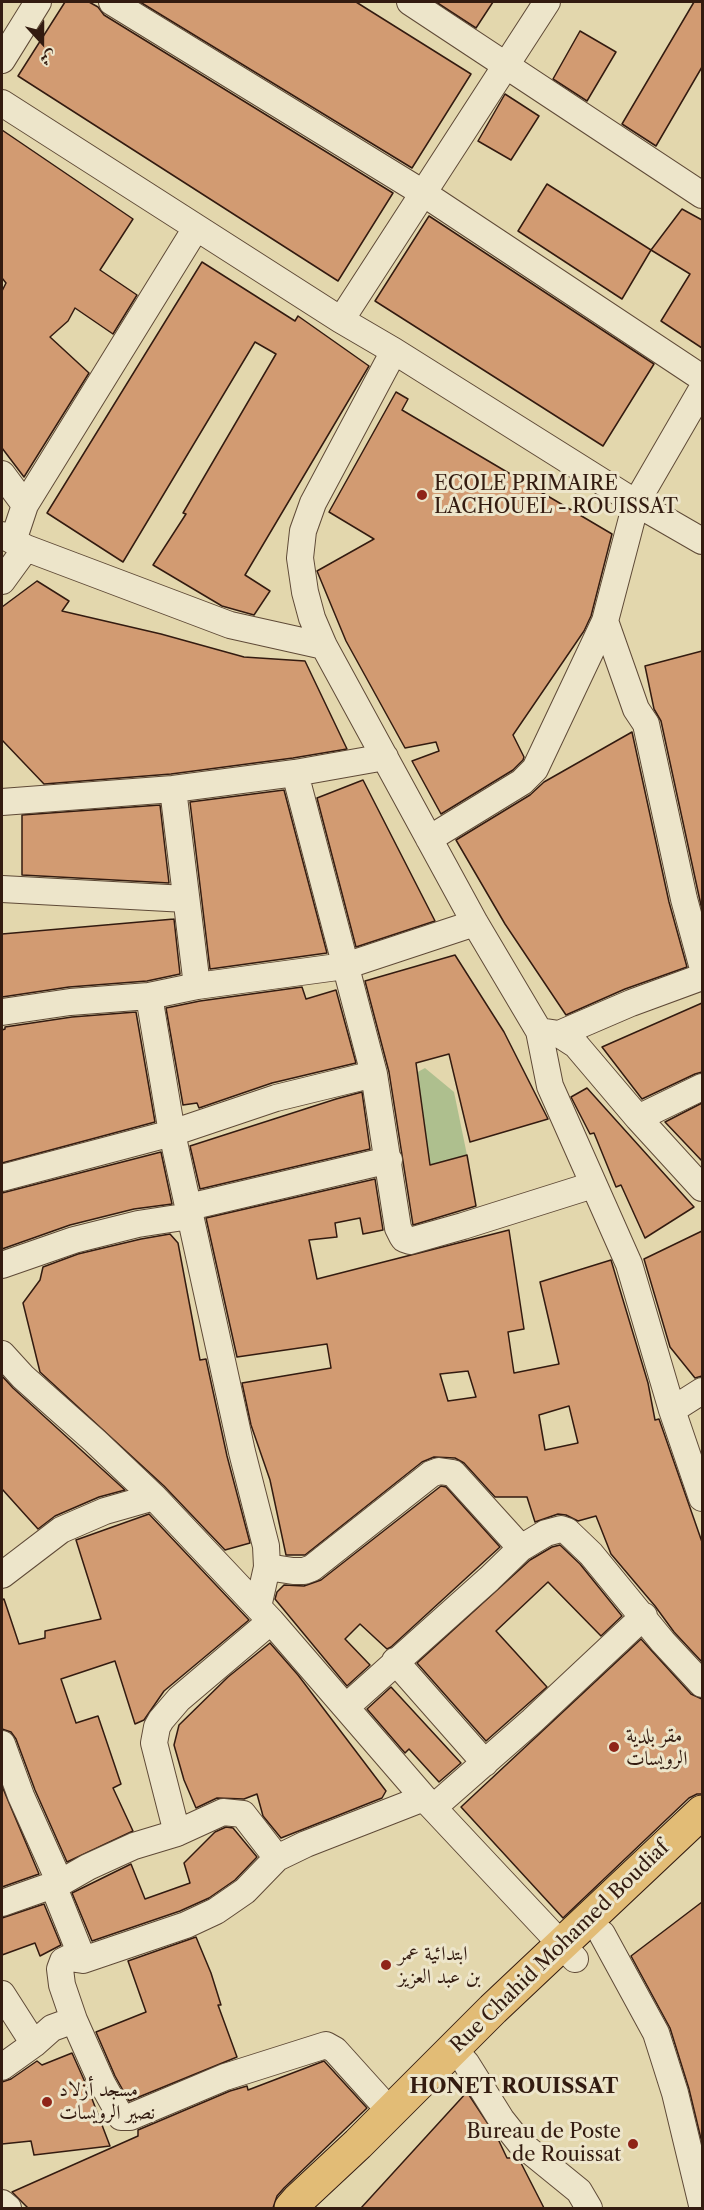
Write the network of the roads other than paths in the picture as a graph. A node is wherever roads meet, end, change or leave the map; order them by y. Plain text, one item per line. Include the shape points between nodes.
1 (38, 2) edge
2 (112, 2) edge
3 (410, 2) edge
4 (547, 2) edge
5 (2, 60) edge
6 (506, 65) junction
7 (2, 103) edge
8 (423, 193) junction
9 (702, 195) edge
10 (196, 228) junction
11 (341, 320) junction
12 (394, 351) junction
13 (702, 378) edge
14 (702, 389) edge
15 (2, 474) edge
16 (636, 503) junction
17 (25, 505) junction
18 (14, 541) edge
19 (702, 541) edge
20 (2, 581) edge
21 (605, 621) junction
22 (324, 646) junction
23 (385, 757) junction
24 (295, 773) junction
25 (173, 789) junction
26 (2, 802) edge
27 (429, 839) junction
28 (2, 889) edge
29 (186, 899) junction
30 (475, 923) junction
31 (702, 965) edge
32 (345, 966) junction
33 (702, 977) edge
34 (197, 986) junction
35 (149, 996) junction
36 (2, 1012) edge
37 (549, 1033) junction
38 (374, 1074) junction
39 (702, 1088) edge
40 (638, 1118) junction
41 (172, 1133) junction
42 (389, 1160) junction
43 (2, 1178) edge
44 (593, 1185) junction
45 (702, 1188) edge
46 (190, 1212) junction
47 (2, 1265) edge
48 (2, 1354) edge
49 (702, 1391) edge
50 (672, 1410) junction
51 (154, 1497) junction
52 (702, 1498) edge
53 (521, 1548) junction
54 (267, 1567) junction
55 (2, 1575) edge
56 (265, 1614) junction
57 (644, 1616) junction
58 (395, 1661) junction
59 (702, 1684) edge
60 (346, 1707) junction
61 (2, 1744) edge
62 (484, 1763) junction
63 (429, 1803) junction
64 (700, 1827) edge
65 (177, 1833) junction
66 (277, 1858) junction
67 (56, 1884) junction
68 (2, 1903) edge
69 (602, 1934) junction
70 (568, 1952) junction
71 (83, 1960) junction
72 (2, 1994) edge
73 (74, 2020) junction
74 (34, 2044) junction
75 (459, 2056) junction
76 (2, 2067) edge
77 (390, 2111) junction
78 (2, 2203) edge
79 (702, 2205) edge
80 (8, 2208) edge
81 (291, 2208) edge
82 (319, 2208) edge
83 (589, 2208) edge

1 - 5 street
2 - 8 street
3 - 6 street
4 - 6 street
6 - 8 street
6 - 9 street
7 - 10 street
8 - 11 street
8 - 13 street
10 - 11 street
10 - 17 street
11 - 12 street
12 - 16 street
12 - 22 street via 313,503 303,531 300,558 304,592
14 - 16 street
15 - 17 street
16 - 19 street
16 - 21 street
17 - 18 street
18 - 20 street
18 - 22 street via 230,625
21 - 27 street via 535,769 522,782
21 - 31 street via 636,709 646,724
22 - 23 street
23 - 24 street
23 - 27 street
24 - 25 street
24 - 32 street
25 - 26 street
25 - 29 street
27 - 30 street
28 - 29 street
29 - 34 street
30 - 32 street
30 - 37 street
32 - 34 street
32 - 38 street
33 - 37 street
34 - 35 street
35 - 36 street
35 - 41 street
37 - 40 street via 576,1045
37 - 44 street via 550,1086
38 - 41 street via 276,1098
38 - 42 street
39 - 40 street
40 - 45 street
41 - 43 street
41 - 46 street
42 - 44 street via 398,1228 404,1239 410,1241
42 - 46 street
44 - 50 street via 629,1264
46 - 47 street via 74,1240
46 - 54 street via 266,1546
48 - 51 street
49 - 50 street
50 - 52 street
51 - 55 street via 105,1511 61,1530
51 - 56 street
53 - 54 street via 447,1471 431,1474 312,1568 294,1571
53 - 57 street via 555,1530 567,1531
53 - 58 street
54 - 56 street
56 - 60 street
56 - 65 street via 157,1727 154,1743
57 - 59 street
57 - 62 street
58 - 60 street
58 - 62 street
60 - 63 street
61 - 67 street
62 - 63 street
63 - 66 street via 306,1844
63 - 70 street
64 - 69 main road, Rue Chahid Mohamed Boudiaf
64 - 70 main road, Rue Chahid Mohamed Boudiaf
65 - 66 street via 223,1812 243,1814
65 - 67 street via 134,1845
66 - 71 street via 245,1891 216,1911 174,1930
67 - 68 street
67 - 71 street
69 - 70 main road, Rue Chahid Mohamed Boudiaf
69 - 79 street via 656,2033
70 - 75 main road, Rue Chahid Mohamed Boudiaf
71 - 73 street via 69,1958 60,1965
72 - 74 street
73 - 74 street via 52,2028
73 - 77 street via 121,2117 225,2077 326,2045
74 - 76 street
75 - 77 main road, Rue Chahid Mohamed Boudiaf
75 - 82 main road, Rue Chahid Mohamed Boudiaf
75 - 83 street via 520,2143 579,2191
77 - 81 main road, Rue Chahid Mohamed Boudiaf
78 - 80 street

